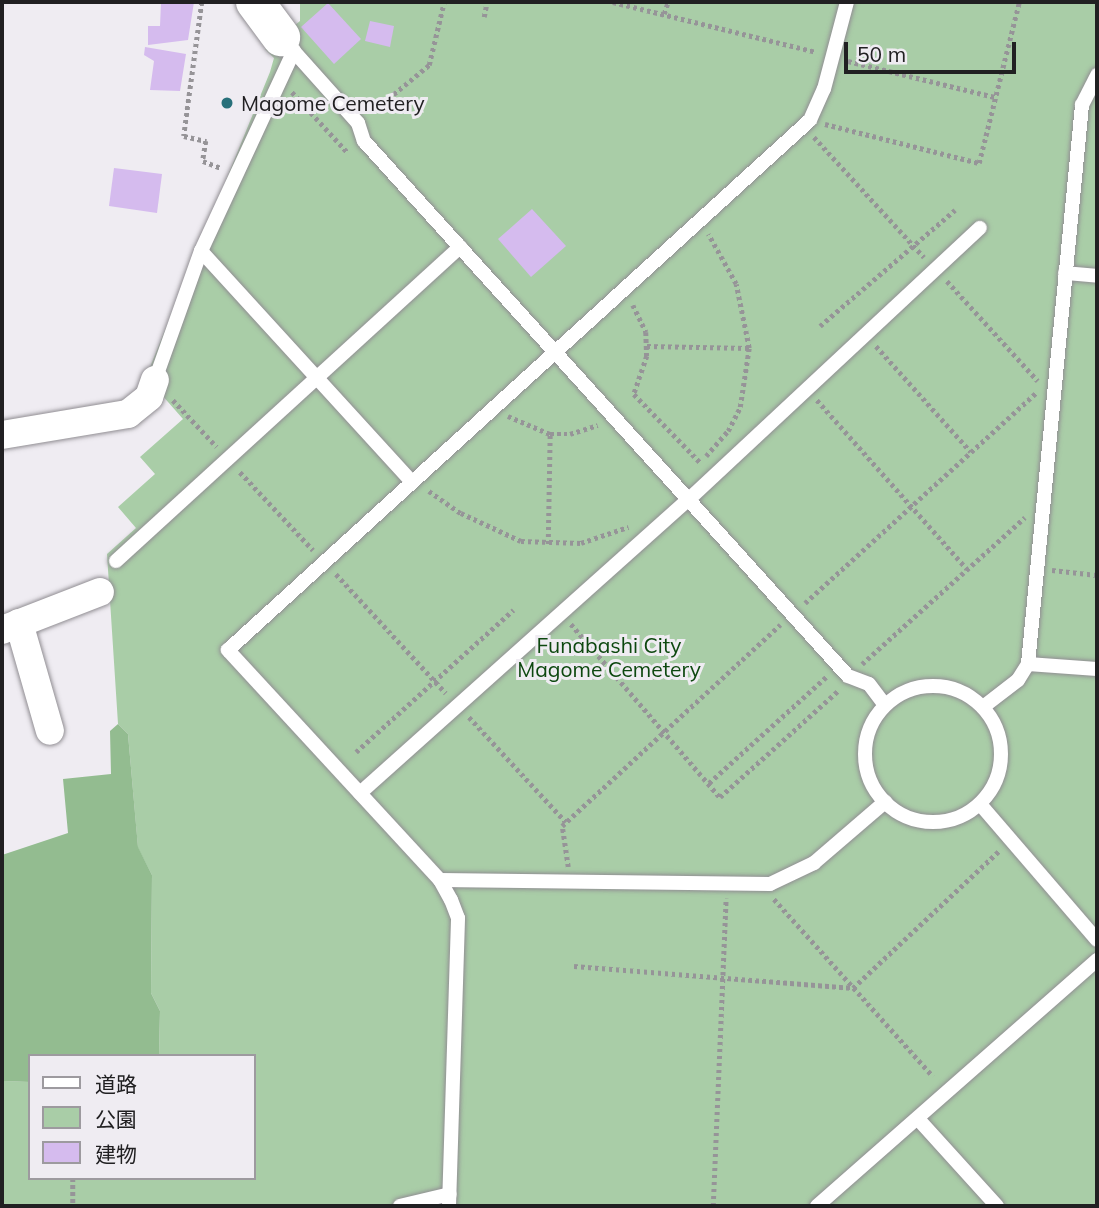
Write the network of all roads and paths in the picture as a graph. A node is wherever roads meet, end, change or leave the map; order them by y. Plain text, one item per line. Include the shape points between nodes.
1 (202, 2) edge
2 (255, 2) edge
3 (444, 2) edge
4 (487, 2) edge
5 (613, 2) edge
6 (668, 2) edge
7 (847, 2) edge
8 (1018, 2) edge
9 (664, 15) junction
10 (484, 17) dead end
11 (287, 44) junction
12 (833, 57) junction
13 (1097, 75) edge
14 (287, 87) dead end
15 (995, 97) junction
16 (810, 120) junction
17 (358, 122) junction
18 (356, 162) dead end
19 (216, 181) dead end
20 (955, 210) dead end
21 (699, 222) junction
22 (980, 228) dead end
23 (460, 247) junction
24 (201, 251) junction
25 (1065, 273) junction
26 (1097, 276) edge
27 (622, 290) junction
28 (820, 326) dead end
29 (866, 335) junction
30 (647, 346) junction
31 (749, 348) junction
32 (555, 351) junction
33 (317, 378) junction
34 (155, 380) junction
35 (807, 389) junction
36 (492, 407) junction
37 (589, 415) dead end
38 (598, 425) junction
39 (550, 434) junction
40 (607, 434) dead end
41 (2, 435) edge
42 (971, 452) dead end
43 (228, 459) junction
44 (700, 462) junction
45 (414, 480) junction
46 (677, 486) junction
47 (688, 500) junction
48 (1044, 500) junction
49 (635, 523) dead end
50 (548, 544) junction
51 (116, 561) dead end
52 (324, 562) junction
53 (967, 569) junction
54 (1037, 569) junction
55 (1097, 575) edge
56 (100, 592) dead end
57 (513, 610) dead end
58 (561, 613) junction
59 (10, 626) edge
60 (1028, 664) junction
61 (1097, 669) edge
62 (846, 673) junction
63 (435, 680) junction
64 (458, 705) junction
65 (885, 705) junction
66 (983, 707) junction
67 (50, 731) dead end
68 (356, 752) dead end
69 (709, 783) junction
70 (360, 793) junction
71 (885, 802) junction
72 (980, 804) junction
73 (566, 822) dead end
74 (1011, 840) junction
75 (440, 880) junction
76 (762, 885) junction
77 (726, 887) junction
78 (1097, 940) edge
79 (1097, 960) edge
80 (574, 966) dead end
81 (723, 977) junction
82 (853, 988) junction
83 (933, 1076) dead end
84 (919, 1119) junction
85 (73, 1180) edge
86 (449, 1200) edge
87 (73, 1206) edge
88 (400, 1206) edge
89 (713, 1206) edge
90 (817, 1206) edge
91 (998, 1206) edge

1 - 19 path via 184,135 206,141 202,161 221,168
2 - 11 street
3 - 17 path via 429,65
4 - 10 path
5 - 9 path
6 - 9 path
7 - 12 lane
8 - 15 path
9 - 12 path
11 - 17 lane
11 - 24 lane
12 - 15 path
12 - 16 lane
13 - 25 lane via 1082,105
14 - 18 path
15 - 16 path via 979,163
16 - 21 lane
17 - 23 lane via 364,141
20 - 28 path
21 - 27 lane
21 - 31 path via 736,284
22 - 29 lane
23 - 32 lane
23 - 33 lane
24 - 33 lane
24 - 34 lane
25 - 26 lane
25 - 48 lane
27 - 30 path via 639,313
27 - 32 lane
29 - 35 lane
29 - 42 path
30 - 31 path
30 - 44 path via 634,394
31 - 44 path via 740,407 728,431
32 - 36 lane
32 - 46 lane
33 - 43 lane
33 - 45 lane
34 - 41 street via 149,397 128,414
34 - 43 path
35 - 47 lane
35 - 53 path
36 - 39 path
36 - 45 lane
37 - 38 path
38 - 39 path via 570,434
38 - 40 path
39 - 50 path
43 - 51 lane
43 - 52 path
44 - 46 path
45 - 50 path via 433,496 491,528 521,541
45 - 52 lane
46 - 47 lane
47 - 58 lane
47 - 62 lane
48 - 53 path
48 - 54 lane
49 - 50 path via 606,538
52 - 63 path
52 - 70 lane via 228,650
53 - 62 path
54 - 55 path
54 - 60 lane
56 - 59 street
57 - 63 path
58 - 64 lane
58 - 69 path
59 - 67 street
60 - 61 lane
60 - 66 lane via 1018,680
62 - 65 lane via 869,684
62 - 69 path
62 - 69 path via 720,797
63 - 64 path
63 - 68 path
64 - 70 lane
64 - 73 path
65 - 66 lane via 908,690 934,685 961,691
65 - 71 lane via 866,742 873,784
66 - 72 lane via 998,730 1002,757 995,783
70 - 75 lane
71 - 72 lane via 922,821 952,819
71 - 76 lane via 814,863 785,881
72 - 74 lane
74 - 78 lane
74 - 82 path
75 - 77 lane
75 - 86 lane via 458,918
76 - 77 lane
76 - 82 path
77 - 81 path
79 - 84 lane
80 - 81 path
81 - 82 path
81 - 89 path
82 - 83 path
84 - 90 lane
84 - 91 lane
85 - 87 path
86 - 88 lane

